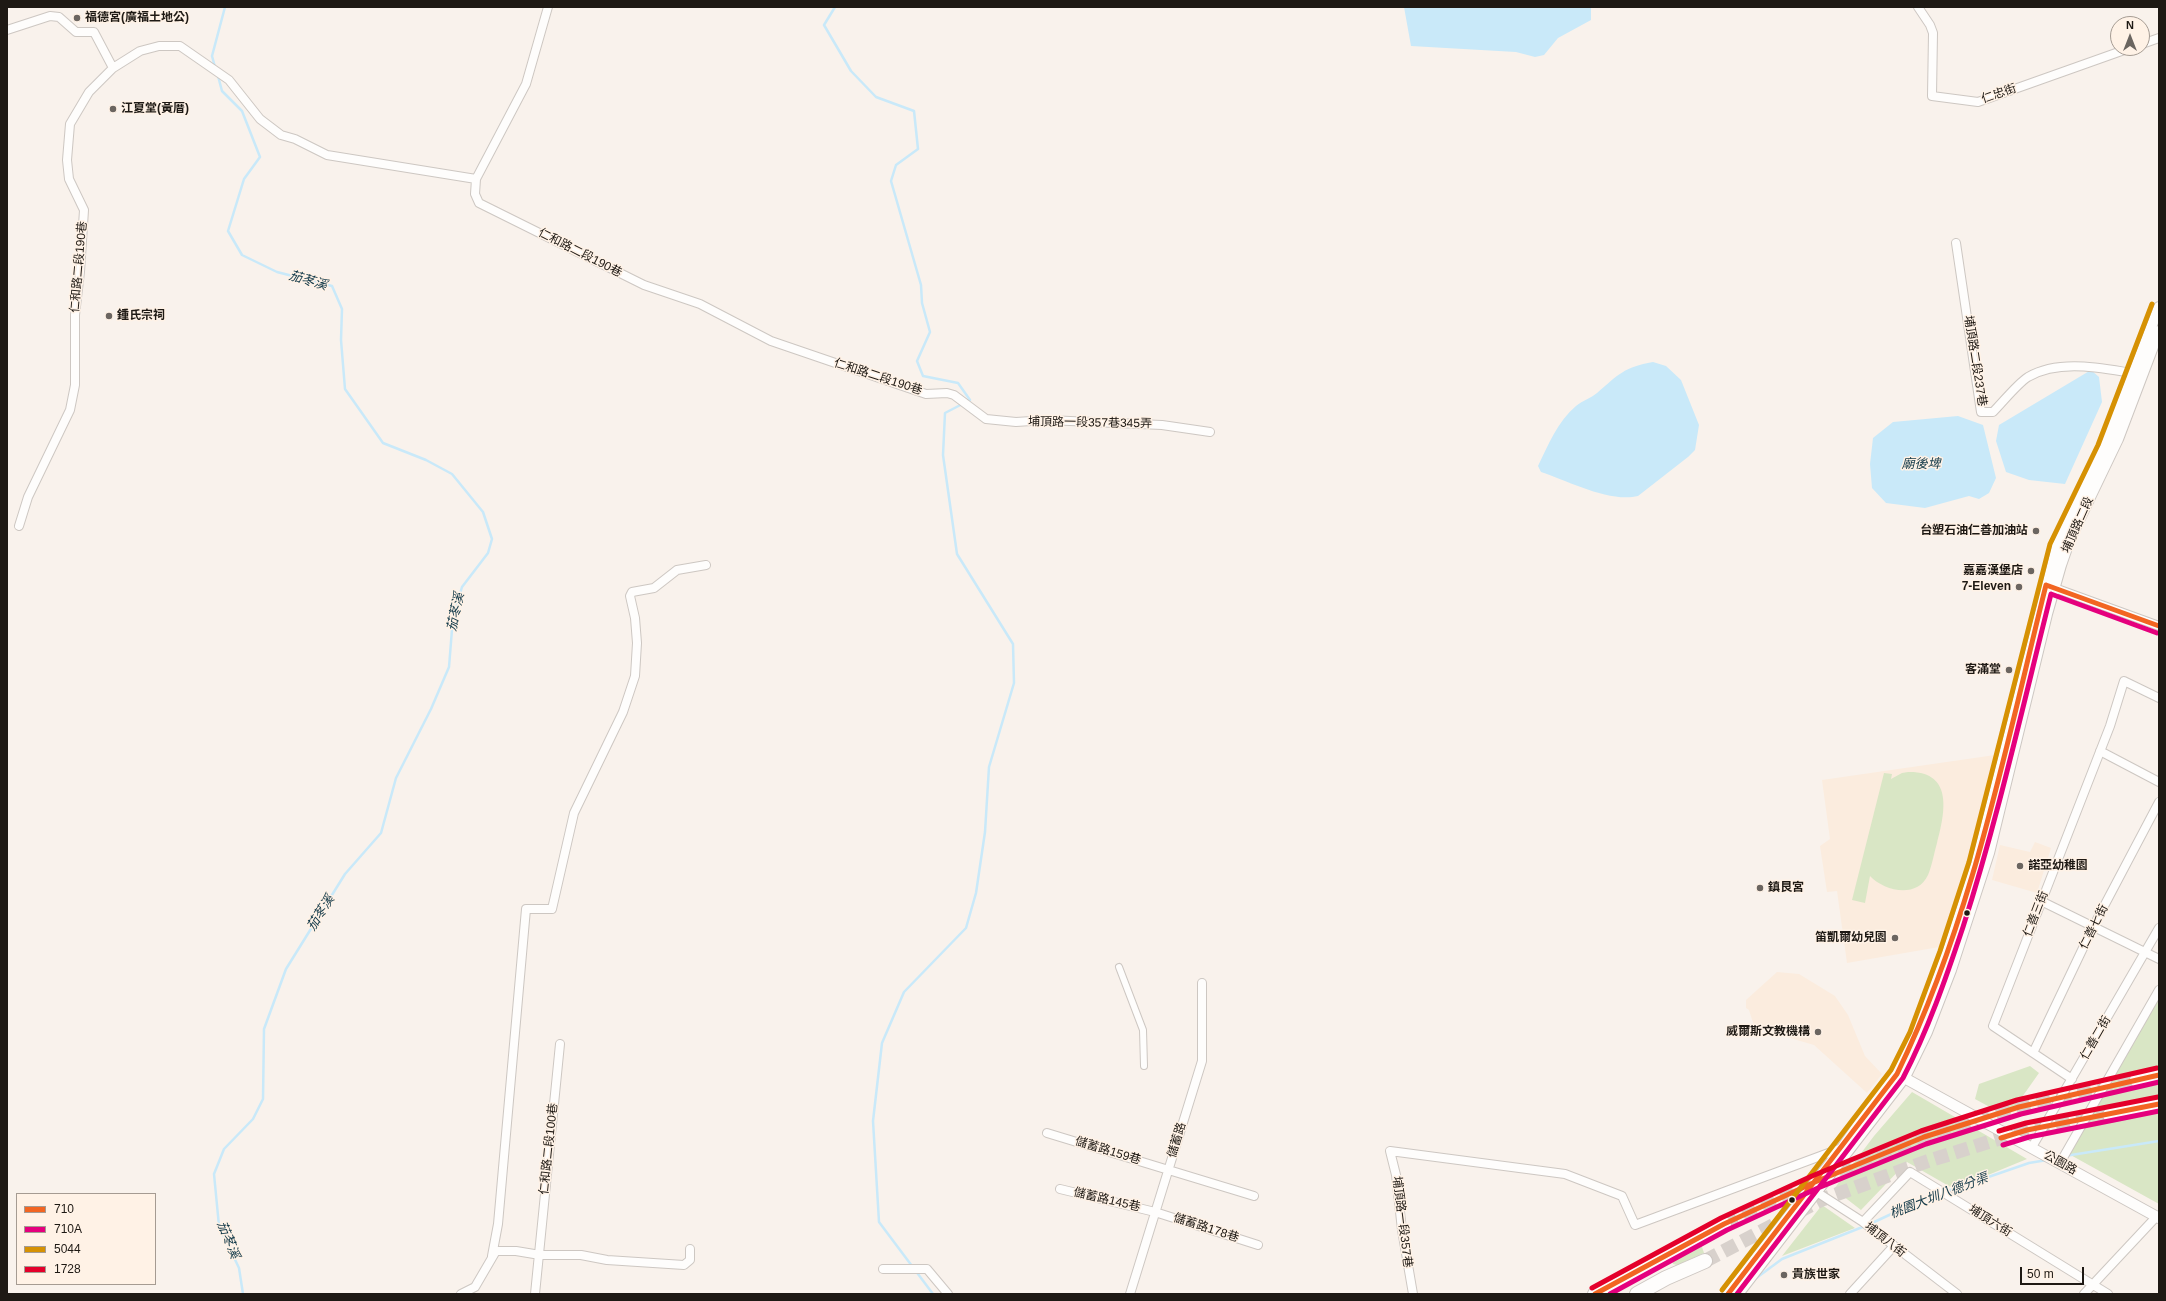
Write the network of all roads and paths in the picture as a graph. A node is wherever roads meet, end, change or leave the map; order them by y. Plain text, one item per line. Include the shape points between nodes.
1 (548, 7) edge
2 (1918, 7) edge
3 (7, 30) edge
4 (2110, 55) edge
5 (113, 68) junction
6 (476, 179) junction
7 (1956, 242) dead end
8 (2159, 306) edge
9 (2159, 331) edge
10 (2132, 373) junction
11 (963, 403) joint
12 (1210, 432) dead end
13 (19, 526) dead end
14 (706, 565) dead end
15 (2051, 587) junction
16 (2159, 626) edge
17 (2159, 698) edge
18 (2100, 751) junction
19 (2159, 782) edge
20 (2159, 802) edge
21 (2041, 901) junction
22 (2093, 927) junction
23 (2159, 928) edge
24 (2145, 952) junction
25 (2159, 959) edge
26 (1119, 967) dead end
27 (1202, 984) dead end
28 (2159, 990) edge
29 (560, 1044) dead end
30 (2034, 1053) junction
31 (1144, 1066) dead end
32 (2159, 1075) edge
33 (1901, 1076) junction
34 (2072, 1080) junction
35 (2137, 1080) tunnel mouth
36 (2159, 1104) edge
37 (2110, 1115) tunnel mouth
38 (1047, 1133) dead end
39 (2032, 1147) junction
40 (1842, 1148) junction
41 (2060, 1163) junction
42 (1168, 1169) junction
43 (1060, 1189) dead end
44 (1814, 1190) junction
45 (1254, 1196) dead end
46 (1155, 1212) junction
47 (2158, 1217) edge
48 (1863, 1222) junction
49 (1724, 1224) tunnel mouth
50 (1258, 1245) dead end
51 (1893, 1247) junction
52 (690, 1249) dead end
53 (540, 1254) junction
54 (492, 1256) junction
55 (1705, 1261) tunnel mouth
56 (1655, 1262) junction
57 (883, 1269) dead end
58 (1666, 1278) junction
59 (2093, 1285) junction
60 (461, 1294) edge
61 (535, 1294) edge
62 (948, 1294) edge
63 (1130, 1294) edge
64 (1412, 1294) edge
65 (1595, 1294) edge
66 (1637, 1294) edge
67 (1728, 1294) edge
68 (1738, 1294) edge
69 (1850, 1294) edge
70 (1956, 1294) edge
71 (2084, 1294) edge
72 (2108, 1294) edge

1 - 6 street via 526,84
2 - 4 street, 仁忠街 via 1933,33 1932,96 1978,102
3 - 5 street via 50,16 59,17 76,32 94,32
5 - 6 street, 仁和路二段190巷 via 140,51 159,46 180,46 230,80 260,119 281,135 326,154
5 - 13 street, 仁和路二段190巷 via 89,92 70,124 67,160 69,178 84,210 75,316 75,385 70,410 28,497
6 - 11 street, 仁和路二段190巷 via 475,194 479,203 644,285 700,304 771,341 926,394 954,395
7 - 10 street, 埔頂路二段237巷 via 1982,412 1993,412 2028,377 2044,371 2090,367
8 - 10 street, 埔頂路二段
9 - 15 street, 埔頂路二段 via 2118,439 2070,539
10 - 15 street, 埔頂路二段 via 2104,448 2057,546
11 - 12 street, 埔頂路一段357巷345弄 via 986,419 1162,425
14 - 54 street via 677,570 654,588 632,592 630,596 637,643 635,676 622,712 574,813 552,909 526,909 498,1224
15 - 16 street
15 - 33 street, 埔頂路二段 via 2047,614 1989,853 1951,970 1927,1032
17 - 18 street, 仁善三街 via 2124,681
18 - 19 street
18 - 21 street, 仁善三街
20 - 22 street, 仁善七街
21 - 22 street
21 - 30 street, 仁善三街 via 1993,1026
22 - 24 street
22 - 30 street, 仁善七街
23 - 24 street, 仁善二街
24 - 25 street
24 - 34 street, 仁善二街
26 - 31 street via 1143,1030
27 - 42 street, 儲蓄路 via 1202,1061
28 - 41 street
29 - 53 street, 仁和路二段100巷
30 - 34 street, 仁善三街
32 - 35 highway
33 - 39 street, 公園路
33 - 40 street, 埔頂路二段 via 1879,1095
33 - 44 street, 埔頂路二段 via 1852,1146
34 - 39 street, 仁善二街
36 - 37 highway
38 - 42 street, 儲蓄路159巷
39 - 41 street, 公園路
40 - 44 street, 埔頂路二段
40 - 64 street, 埔頂路一段357巷 via 1635,1225 1622,1196 1565,1174 1390,1151 1396,1175
41 - 47 street, 公園路
42 - 45 street, 儲蓄路159巷
42 - 46 street, 儲蓄路
43 - 46 street, 儲蓄路145巷
44 - 48 street, 埔頂八街
44 - 67 street
44 - 68 street
46 - 50 street, 儲蓄路178巷
46 - 63 street, 儲蓄路
47 - 59 street
48 - 51 street, 埔頂八街
48 - 59 street, 埔頂六街 via 1910,1172
49 - 56 highway
51 - 69 street
51 - 70 street, 埔頂八街
52 - 53 street via 690,1260 684,1265 607,1260 581,1255
53 - 54 street via 505,1250 496,1251
53 - 61 street, 仁和路二段100巷
54 - 60 street via 475,1287
55 - 58 highway
56 - 58 highway
56 - 65 highway
57 - 62 street via 927,1269
58 - 66 highway
59 - 71 street
59 - 72 street, 埔頂六街

